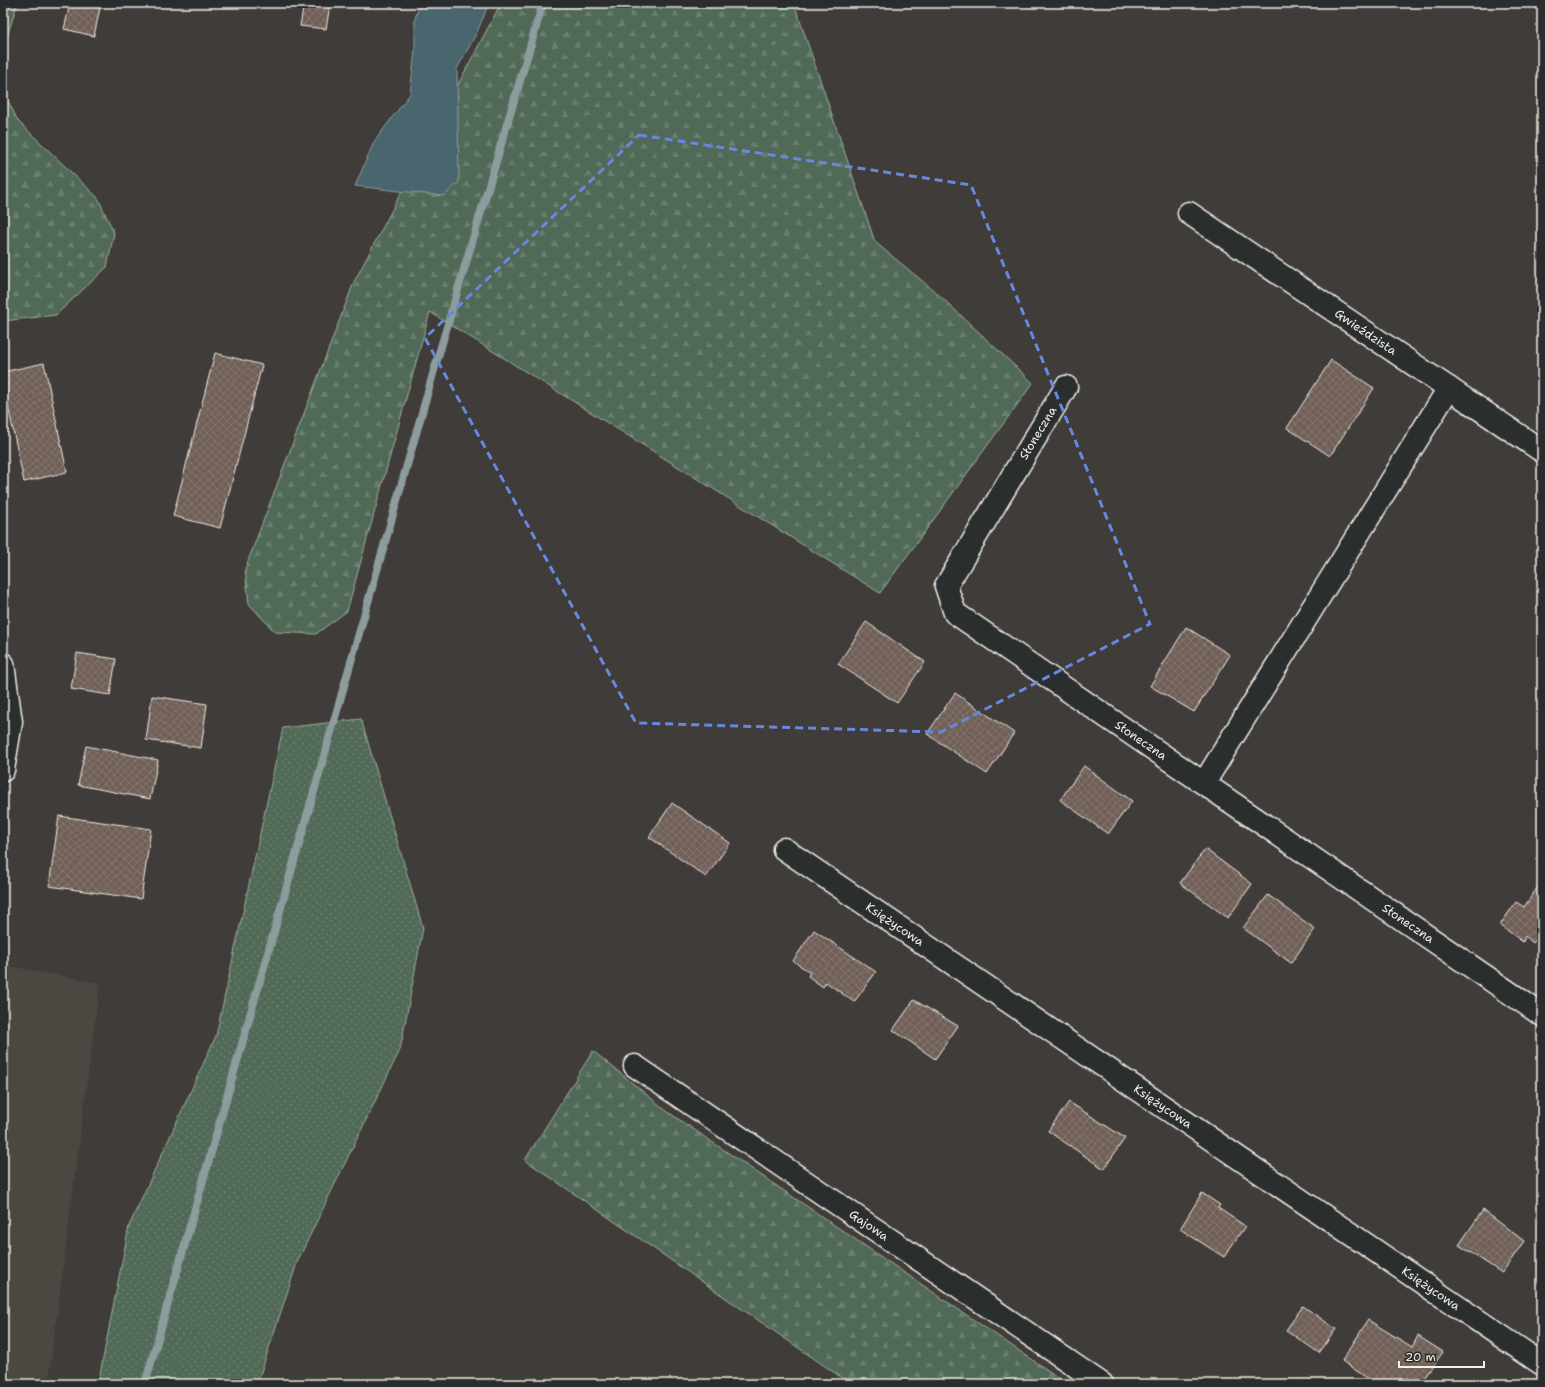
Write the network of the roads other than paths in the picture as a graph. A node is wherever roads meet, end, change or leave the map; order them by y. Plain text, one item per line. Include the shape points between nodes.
1 (1189, 213) dead end
2 (1066, 387) dead end
3 (1449, 388) junction
4 (1542, 451) edge
5 (3, 664) edge
6 (3, 770) edge
7 (1204, 783) junction
8 (784, 849) dead end
9 (1542, 1015) edge
10 (635, 1066) dead end
11 (1542, 1364) edge
12 (1102, 1384) edge

1 - 3 street, Gwieździsta
2 - 7 street, Słoneczna via 946,586 948,593 955,613
3 - 4 street, Gwieździsta
3 - 7 street
5 - 6 street via 11,722
7 - 9 street, Słoneczna
8 - 11 street, Księżycowa
10 - 12 street, Gajowa

